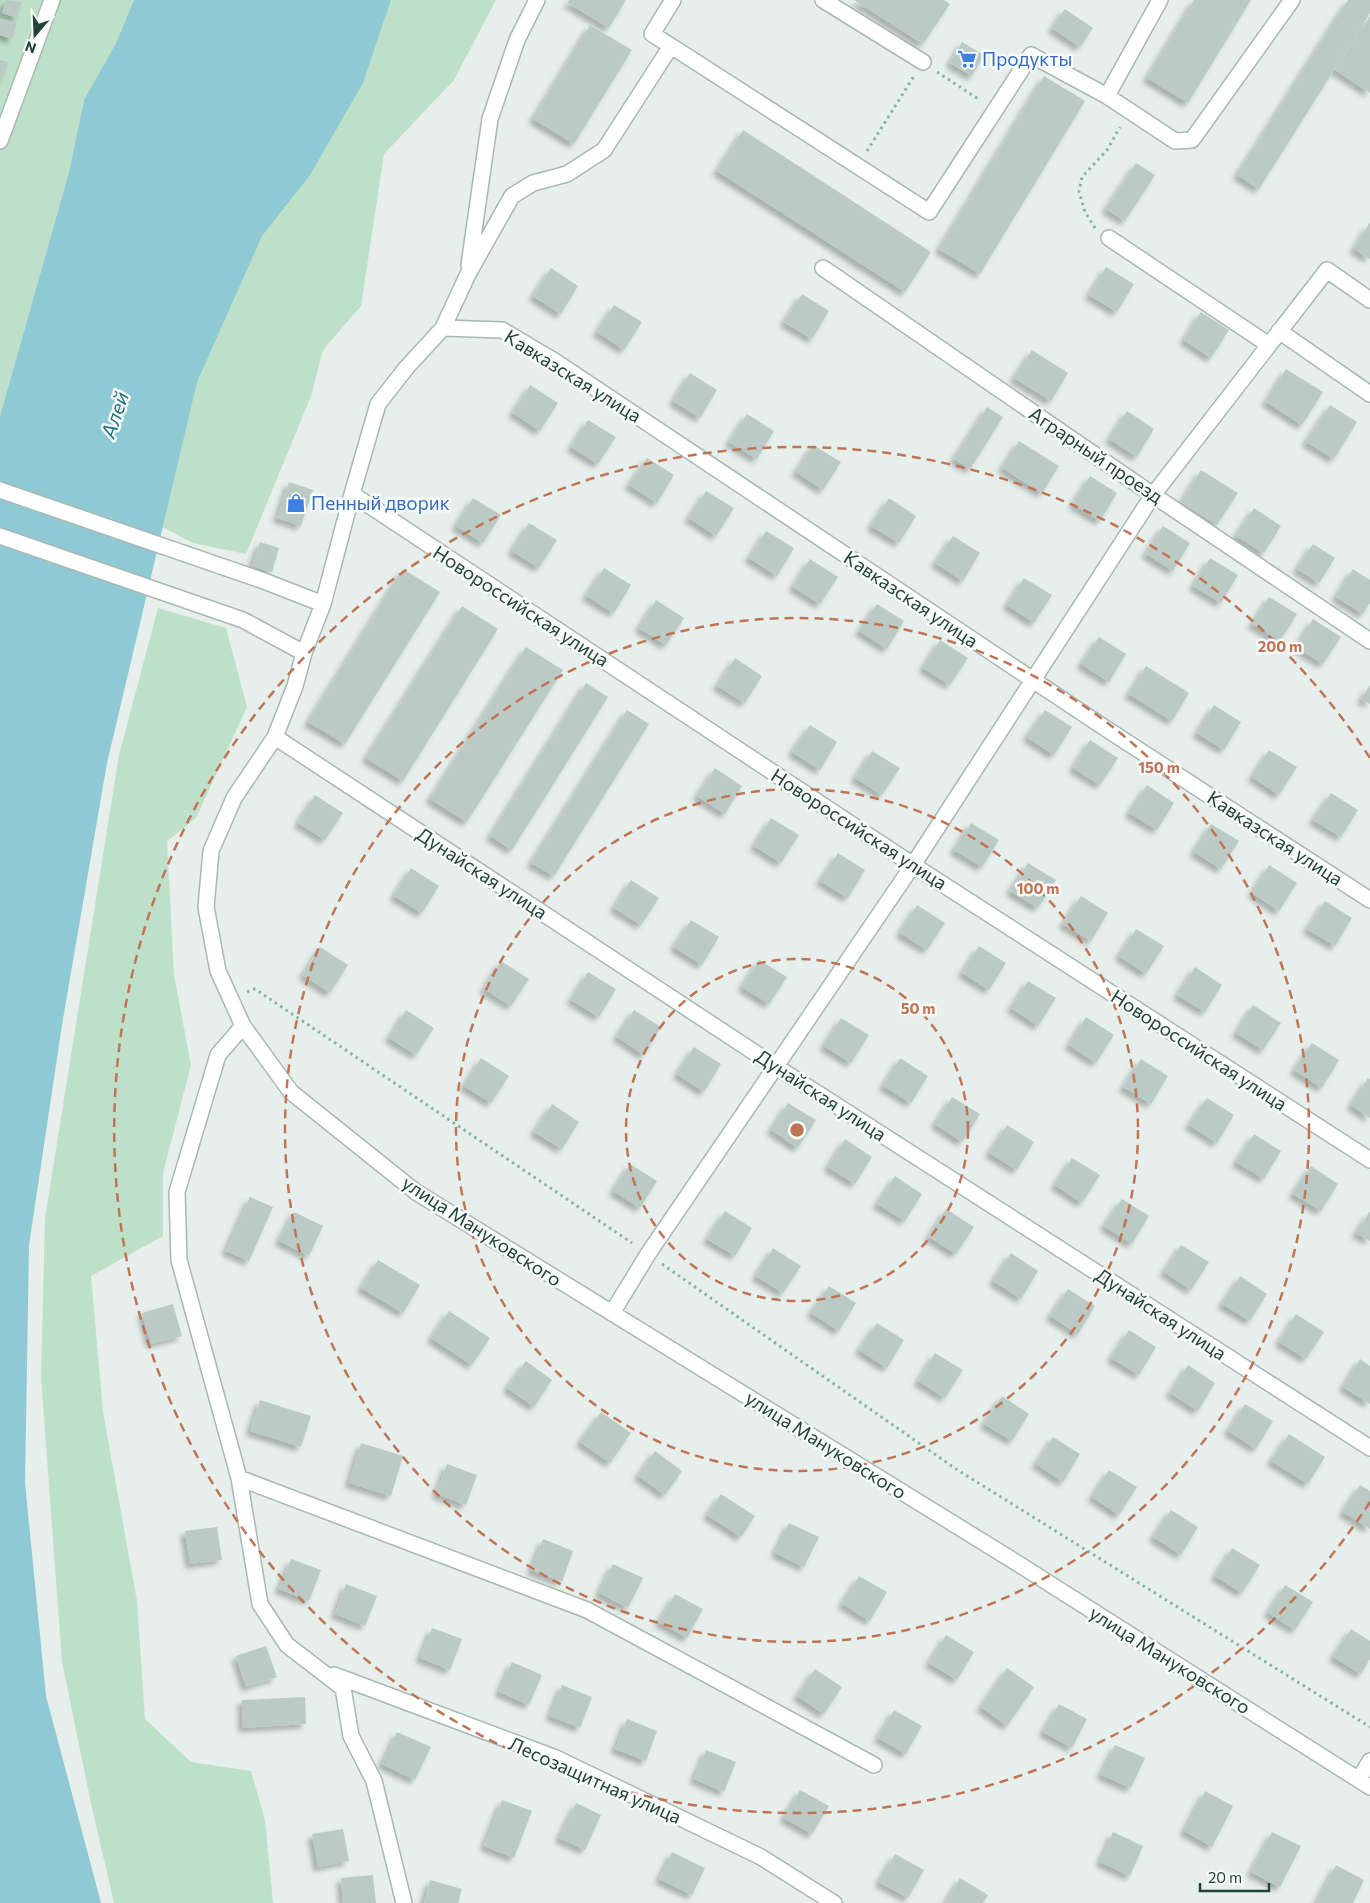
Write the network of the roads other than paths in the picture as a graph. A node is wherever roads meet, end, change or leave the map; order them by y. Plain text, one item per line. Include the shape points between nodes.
1 (52, 0) edge
2 (537, 0) edge
3 (673, 0) edge
4 (823, 0) edge
5 (1160, 0) edge
6 (1292, 0) edge
7 (672, 46) junction
8 (922, 62) road end
9 (1107, 96) junction
10 (0, 141) edge
11 (1109, 238) road end
12 (823, 268) dead end
13 (468, 274) junction
14 (1370, 300) edge
15 (443, 328) junction
16 (1279, 331) junction
17 (1269, 345) junction
18 (1370, 394) edge
19 (0, 490) edge
20 (352, 494) junction
21 (1153, 495) junction
22 (0, 536) edge
23 (323, 604) junction
24 (1370, 641) edge
25 (304, 653) junction
26 (1032, 679) junction
27 (275, 737) junction
28 (913, 865) junction
29 (1370, 900) edge
30 (243, 1026) junction
31 (775, 1066) junction
32 (1370, 1160) edge
33 (612, 1313) junction
34 (1370, 1448) edge
35 (239, 1478) junction
36 (318, 1669) junction
37 (1370, 1761) edge
38 (874, 1765) dead end
39 (1364, 1783) edge
40 (404, 1903) edge
41 (834, 1903) edge

1 - 10 street
2 - 13 street via 517,40 490,120
3 - 7 street via 652,34
4 - 8 street
5 - 9 street
6 - 9 street via 1192,140 1175,141
7 - 9 street via 929,212 1031,55
7 - 13 street via 604,150 567,174 533,183 512,196
11 - 17 street
12 - 21 street, Аграрный проезд
13 - 15 street, улица Мануковского
14 - 16 street via 1327,270
15 - 20 street, улица Мануковского via 378,404
15 - 26 street, Кавказская улица via 502,330 556,362
16 - 17 street
16 - 18 street
17 - 21 street
19 - 23 street
20 - 23 street, улица Мануковского
20 - 28 street, Новороссийская улица
21 - 24 street, Аграрный проезд
21 - 26 street
22 - 25 street via 243,620
23 - 25 street, улица Мануковского
25 - 27 street, улица Мануковского
26 - 28 street
26 - 29 street, Кавказская улица
27 - 30 street, улица Мануковского via 234,798 211,851 206,907 218,971
27 - 31 street, Дунайская улица
28 - 31 street
28 - 32 street, Новороссийская улица
30 - 33 street, улица Мануковского via 291,1092 416,1192
30 - 35 street via 218,1055 177,1192 179,1260
31 - 33 street
31 - 34 street, Дунайская улица
33 - 39 street, улица Мануковского
35 - 36 street via 260,1604 288,1645
35 - 38 street via 587,1610
36 - 40 street via 343,1688 351,1736 374,1781
36 - 41 street, Лесозащитная улица via 556,1758 761,1857
37 - 39 street

